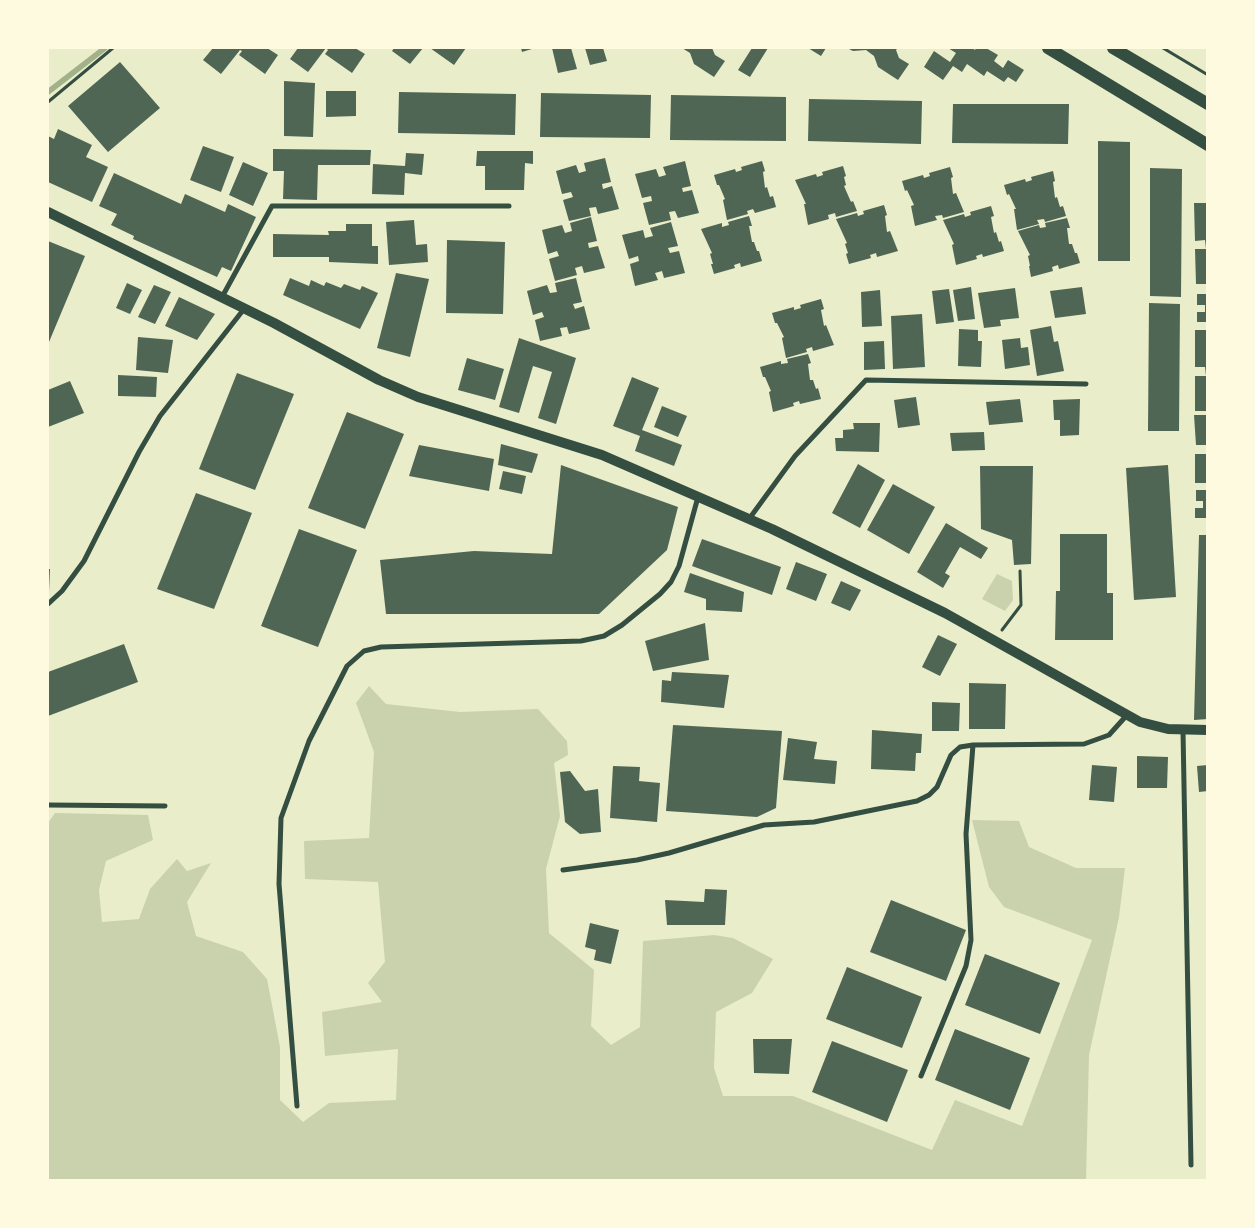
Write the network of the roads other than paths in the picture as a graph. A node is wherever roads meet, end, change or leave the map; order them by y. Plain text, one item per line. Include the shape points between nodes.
1 (1048, 48) edge
2 (1113, 48) edge
3 (1208, 104) edge
4 (1208, 145) edge
5 (509, 206) dead end
6 (48, 212) edge
7 (222, 298) junction
8 (244, 308) junction
9 (1086, 384) dead end
10 (699, 496) junction
11 (749, 519) junction
12 (48, 604) edge
13 (1127, 715) junction
14 (1208, 730) edge
15 (1183, 731) junction
16 (973, 745) junction
17 (48, 805) edge
18 (165, 806) dead end
19 (563, 870) dead end
20 (921, 1076) dead end
21 (297, 1106) dead end
22 (1191, 1165) dead end

1 - 4 main road
2 - 3 main road
5 - 7 street via 272,206
6 - 7 main road
7 - 8 main road
8 - 10 main road via 379,380 418,397 602,455
8 - 12 street via 160,416 84,561
9 - 11 street via 866,380 796,456
10 - 11 main road
10 - 21 street via 679,566 671,582 604,636 581,641 381,647 364,651 347,666 309,741 281,818 279,884
11 - 13 main road via 893,587
13 - 15 main road via 1152,726
13 - 16 street via 1109,735 1084,744
14 - 15 main road
15 - 22 street
16 - 19 street via 960,747 951,754 937,787 917,801 814,822 764,825 669,853
16 - 20 street via 966,834 971,940 966,966
17 - 18 street

